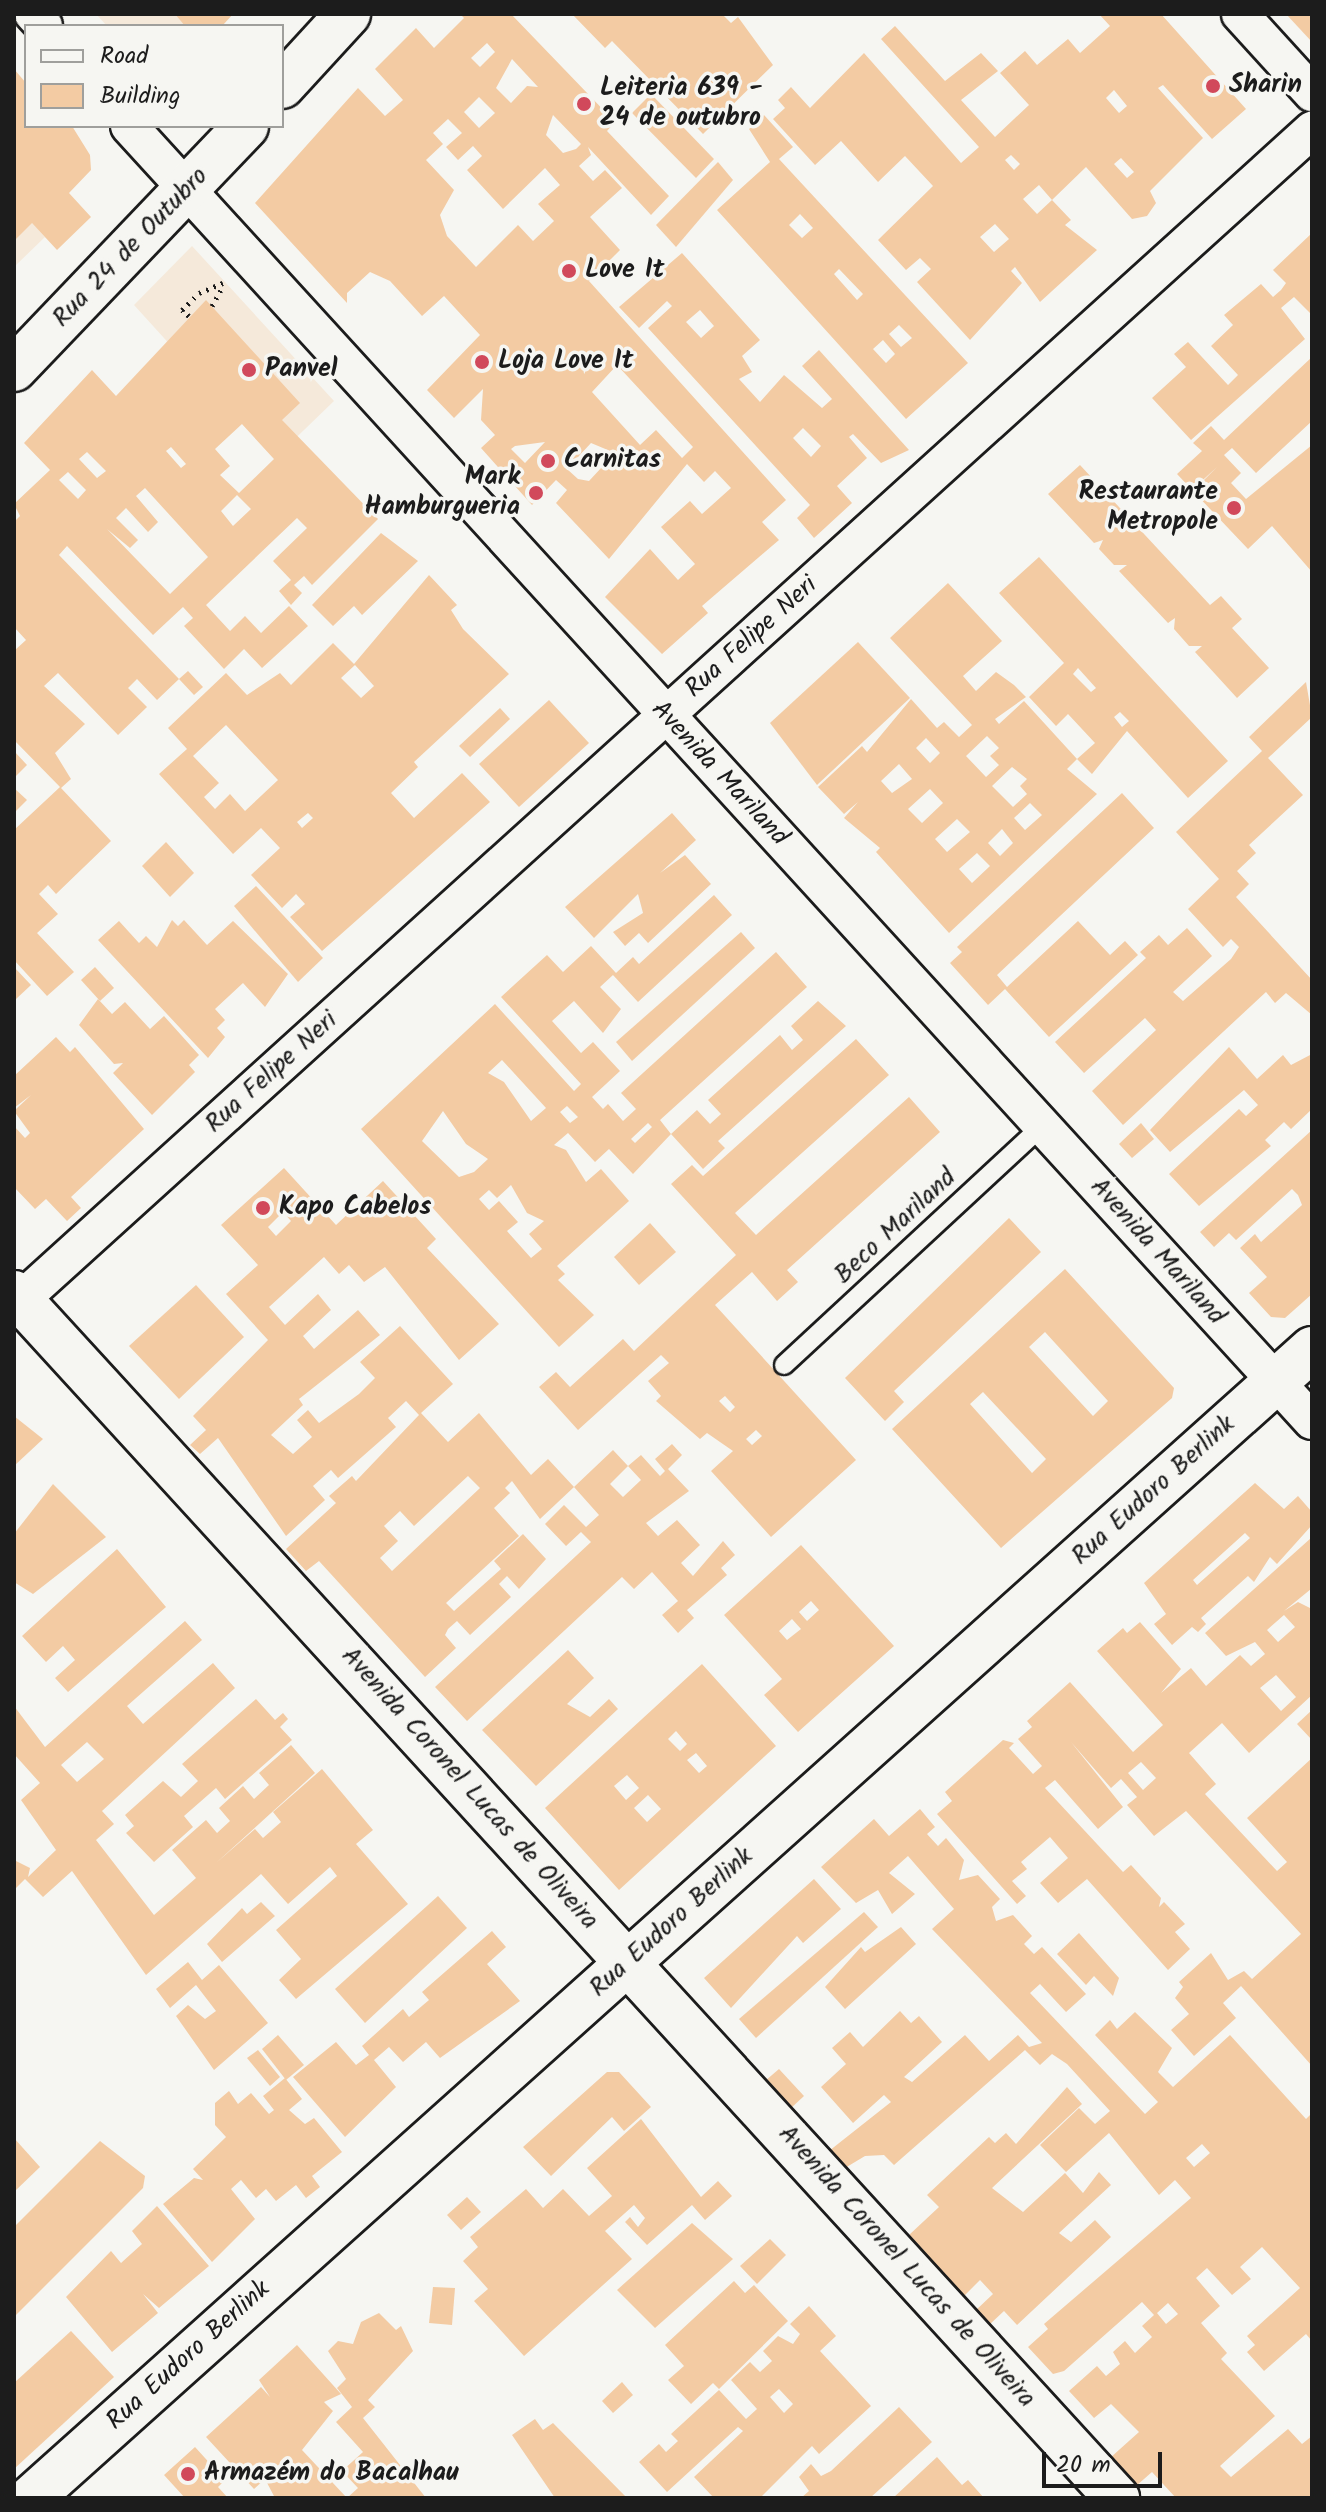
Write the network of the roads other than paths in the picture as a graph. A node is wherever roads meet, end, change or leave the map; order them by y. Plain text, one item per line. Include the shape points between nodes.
1 (348, 14) edge
2 (1240, 14) edge
3 (284, 84) edge
4 (1312, 93) edge
5 (131, 128) edge
6 (244, 128) edge
7 (1312, 130) edge
8 (186, 193) junction
9 (14, 369) edge
10 (666, 716) junction
11 (1042, 1126) junction
12 (16, 1300) edge
13 (1312, 1349) edge
14 (784, 1365) dead end
15 (1276, 1382) junction
16 (1312, 1421) edge
17 (628, 1963) junction
18 (31, 2498) edge
19 (1117, 2498) edge

1 - 3 street
2 - 4 street
5 - 8 street, Avenida Mariland
6 - 8 street, Rua 24 de Outubro
7 - 10 street, Rua Felipe Neri
8 - 9 street, Rua 24 de Outubro
8 - 10 street, Avenida Mariland via 236,271
10 - 11 street, Avenida Mariland
10 - 12 street, Rua Felipe Neri
11 - 14 lane, Beco Mariland
11 - 15 street, Avenida Mariland
12 - 17 street, Avenida Coronel Lucas de Oliveira
13 - 15 street, Rua Eudoro Berlink
15 - 16 street, Avenida Mariland
15 - 17 street, Rua Eudoro Berlink
17 - 18 street, Rua Eudoro Berlink
17 - 19 street, Avenida Coronel Lucas de Oliveira

